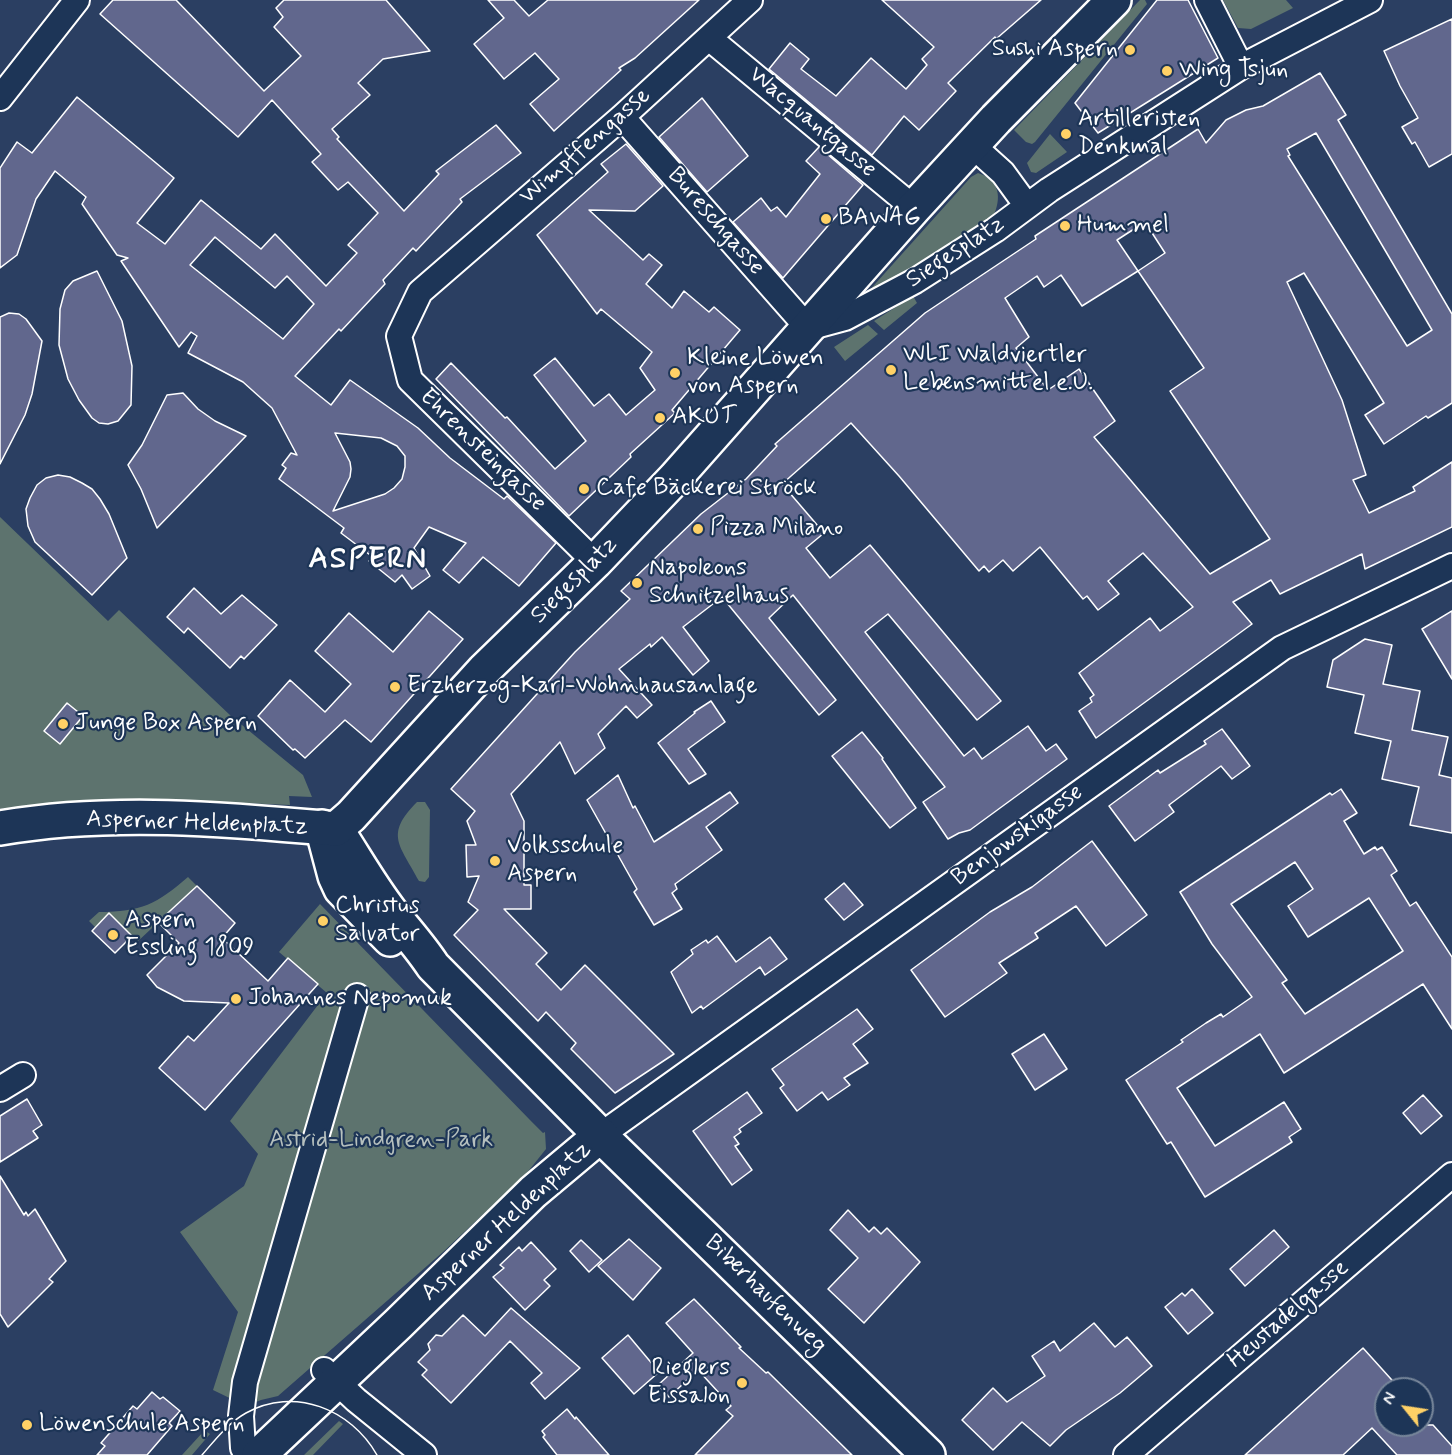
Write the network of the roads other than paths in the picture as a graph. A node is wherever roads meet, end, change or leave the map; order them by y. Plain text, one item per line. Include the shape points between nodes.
1 (77, 0) edge
2 (750, 0) edge
3 (1114, 0) edge
4 (1207, 0) edge
5 (1370, 0) edge
6 (709, 38) junction
7 (1242, 67) junction
8 (0, 98) edge
9 (622, 117) junction
10 (972, 145) junction
11 (1027, 206) junction
12 (914, 208) junction
13 (420, 292) joint
14 (808, 328) junction
15 (595, 562) junction
16 (1452, 566) edge
17 (336, 824) junction
18 (0, 828) edge
19 (433, 966) junction
20 (357, 996) dead end
21 (23, 1075) dead end
22 (0, 1089) edge
23 (601, 1135) junction
24 (1452, 1175) edge
25 (321, 1380) junction
26 (247, 1453) edge
27 (424, 1455) edge
28 (928, 1455) edge
29 (1126, 1455) edge

1 - 8 street
2 - 6 street, Wimpffengasse
3 - 10 main road, Siegesplatz
4 - 7 street
5 - 7 street
6 - 9 street, Wimpffengasse
6 - 12 street, Wacquantgasse
7 - 11 street
9 - 13 street, Wimpffengasse
9 - 14 street, Bureschgasse
10 - 11 street, Siegesplatz via 1003,173
10 - 12 main road, Siegesplatz
11 - 14 street, Siegesplatz via 915,281 845,318
12 - 14 main road, Siegesplatz
13 - 15 street, Ehrensteingasse via 399,336 410,380
14 - 15 main road, Siegesplatz
15 - 17 main road, Siegesplatz via 484,670
16 - 23 street, Benjowskigasse via 1282,648
17 - 18 main road, Asperner Heldenplatz via 128,817
17 - 19 main road via 429,936
17 - 19 main road, Asperner Heldenplatz via 335,876 341,889 408,957
19 - 23 main road, Asperner Heldenplatz
20 - 26 street via 245,1382 241,1416
21 - 22 street
23 - 25 main road, Asperner Heldenplatz via 533,1192 398,1324 362,1339
23 - 28 main road, Biberhaufenweg
24 - 29 street, Heustadelgasse
25 - 26 main road, Asperner Heldenplatz
25 - 27 street

